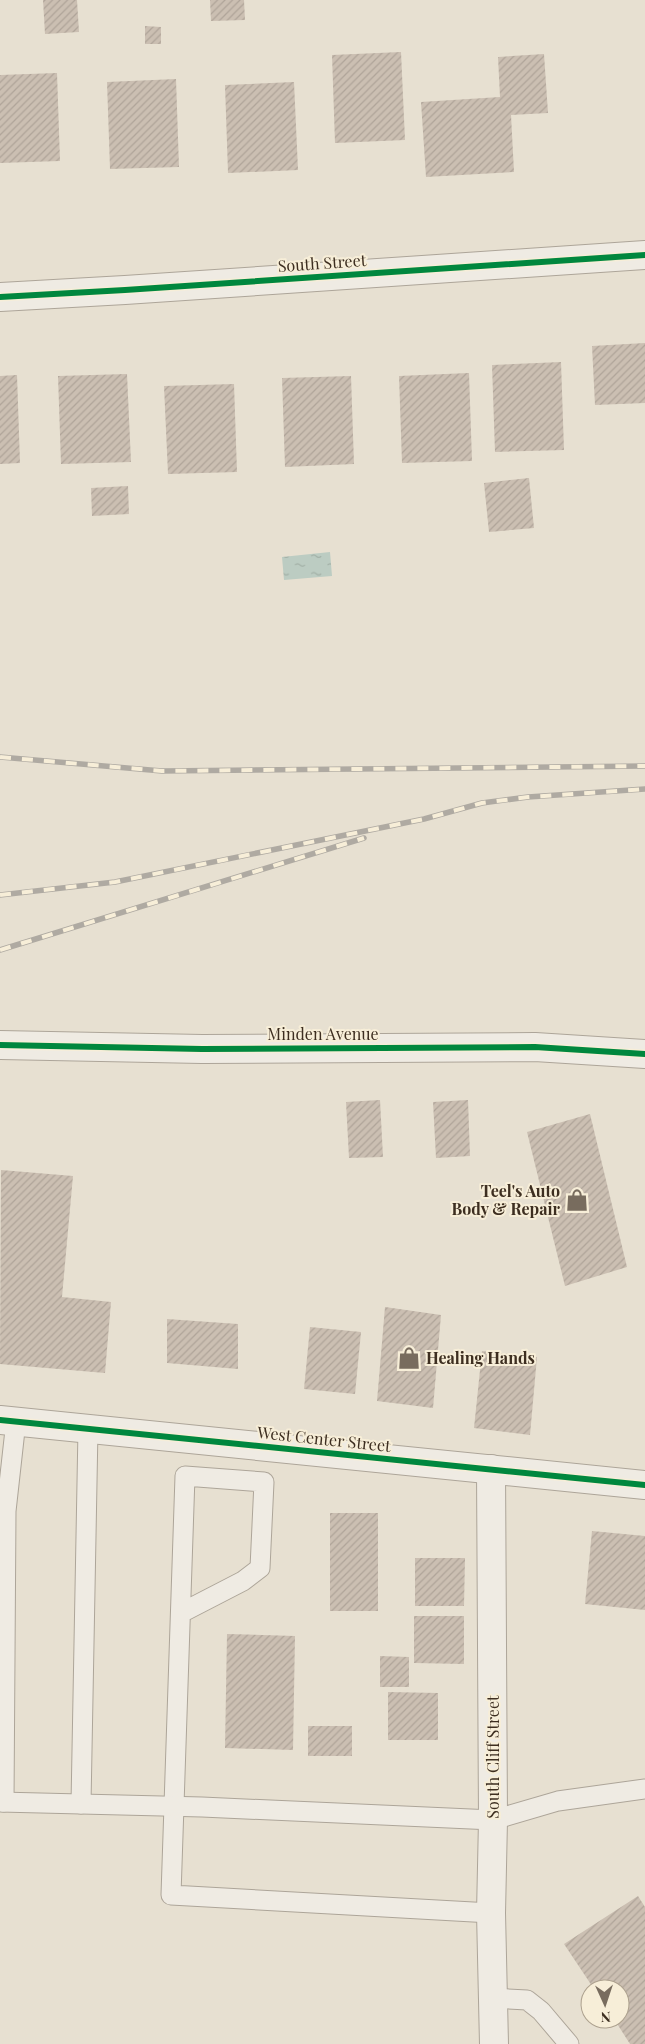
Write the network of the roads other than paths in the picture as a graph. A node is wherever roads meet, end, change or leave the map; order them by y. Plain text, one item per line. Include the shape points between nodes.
1 (645, 255) edge
2 (0, 296) edge
3 (0, 1045) edge
4 (645, 1054) edge
5 (8, 1421) edge
6 (88, 1428) junction
7 (491, 1469) junction
8 (645, 1485) edge
9 (181, 1613) junction
10 (645, 1789) edge
11 (2, 1802) edge
12 (81, 1804) junction
13 (175, 1806) junction
14 (493, 1820) junction
15 (492, 1913) junction
16 (492, 1998) junction
17 (494, 2044) edge
18 (569, 2044) edge

1 - 2 street, South Street via 135,290
3 - 4 street, Minden Avenue via 202,1049 535,1047
5 - 6 street, West Center Street
5 - 11 lane
6 - 7 street, West Center Street
6 - 12 lane
7 - 8 street, West Center Street
7 - 14 street, South Cliff Street
9 - 9 lane via 243,1581 260,1568 264,1482 185,1476
9 - 13 lane
10 - 14 lane via 558,1801
11 - 12 lane
12 - 13 lane
13 - 14 lane
13 - 15 lane via 171,1895
14 - 15 street, South Cliff Street
15 - 16 street, South Cliff Street
16 - 17 street, South Cliff Street
16 - 18 lane via 527,2000 541,2011

